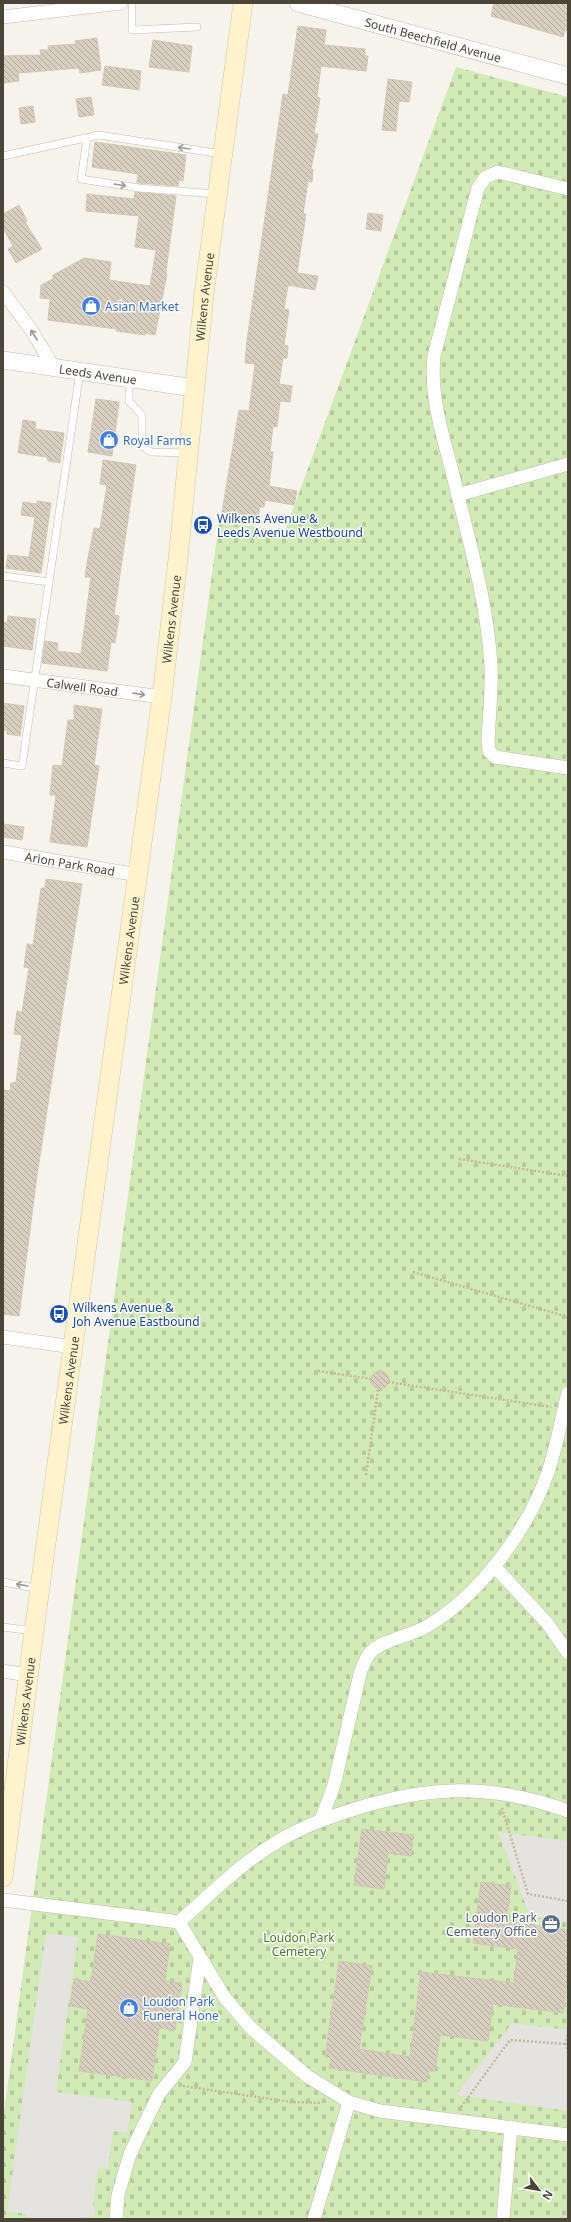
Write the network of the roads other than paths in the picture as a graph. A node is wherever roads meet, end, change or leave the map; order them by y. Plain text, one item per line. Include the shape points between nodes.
1 (121, 3) edge
2 (132, 3) edge
3 (243, 3) edge
4 (298, 3) edge
5 (3, 17) edge
6 (197, 28) dead end
7 (568, 76) edge
8 (87, 138) junction
9 (222, 154) junction
10 (3, 156) edge
11 (568, 189) edge
12 (217, 194) junction
13 (3, 292) edge
14 (3, 360) edge
15 (54, 368) junction
16 (80, 371) junction
17 (129, 378) junction
18 (194, 388) junction
19 (188, 453) junction
20 (568, 464) edge
21 (458, 495) junction
22 (3, 576) edge
23 (49, 582) junction
24 (3, 676) edge
25 (35, 680) junction
26 (162, 697) junction
27 (3, 763) edge
28 (568, 768) edge
29 (3, 852) edge
30 (138, 875) junction
31 (3, 1337) edge
32 (73, 1347) junction
33 (568, 1392) edge
34 (494, 1566) junction
35 (3, 1582) edge
36 (40, 1589) junction
37 (3, 1627) edge
38 (34, 1631) junction
39 (568, 1651) edge
40 (3, 1671) edge
41 (28, 1674) junction
42 (568, 1811) edge
43 (321, 1820) junction
44 (3, 1876) edge
45 (3, 1900) edge
46 (179, 1922) junction
47 (200, 1958) junction
48 (349, 2102) junction
49 (511, 2127) junction
50 (568, 2135) edge
51 (116, 2219) edge
52 (314, 2219) edge
53 (503, 2219) edge

1 - 5 street
2 - 6 lane via 132,30
3 - 9 main road, Wilkens Avenue
4 - 7 street, South Beechfield Avenue
9 -> 8 lane via 99,135
8 - 10 lane
8 -> 12 lane via 81,179 139,188
9 - 12 main road, Wilkens Avenue
11 - 21 street via 498,172 486,178 478,188 434,356 432,377 434,400
12 - 18 main road, Wilkens Avenue
15 -> 13 street via 32,331
14 - 15 street, Leeds Avenue
15 - 16 street, Leeds Avenue
16 - 17 street, Leeds Avenue
16 - 23 lane
17 - 18 street, Leeds Avenue
17 - 19 lane via 130,401 142,415 142,446 152,452
18 - 19 main road, Wilkens Avenue
19 - 26 main road, Wilkens Avenue
20 - 21 street
21 - 28 street via 488,632 491,666 489,751 495,757
22 - 23 lane
23 - 25 lane
24 - 25 street, Calwell Road
25 -> 26 street, Calwell Road
25 - 27 lane via 22,766
26 - 30 main road, Wilkens Avenue
29 - 30 street, Arion Park Road
30 - 32 main road, Wilkens Avenue
31 - 32 street
32 - 36 main road, Wilkens Avenue
33 - 34 street via 549,1471 539,1496 510,1545
34 - 39 street via 547,1623
34 - 43 street via 464,1598 429,1626 380,1646 369,1654 361,1670 334,1786
36 -> 35 lane
36 - 38 main road, Wilkens Avenue
37 - 38 lane
38 - 41 main road, Wilkens Avenue
40 - 41 street
41 - 44 main road, Wilkens Avenue
42 - 43 street via 537,1799 497,1792 450,1790 400,1797
43 - 46 street via 272,1845
45 - 46 street
46 - 47 street
47 - 48 street via 225,1998 251,2028 307,2076
47 - 51 street via 185,2062 159,2094 130,2154 118,2195
48 - 49 street via 380,2112
48 - 52 street
49 - 50 street
49 - 53 street

